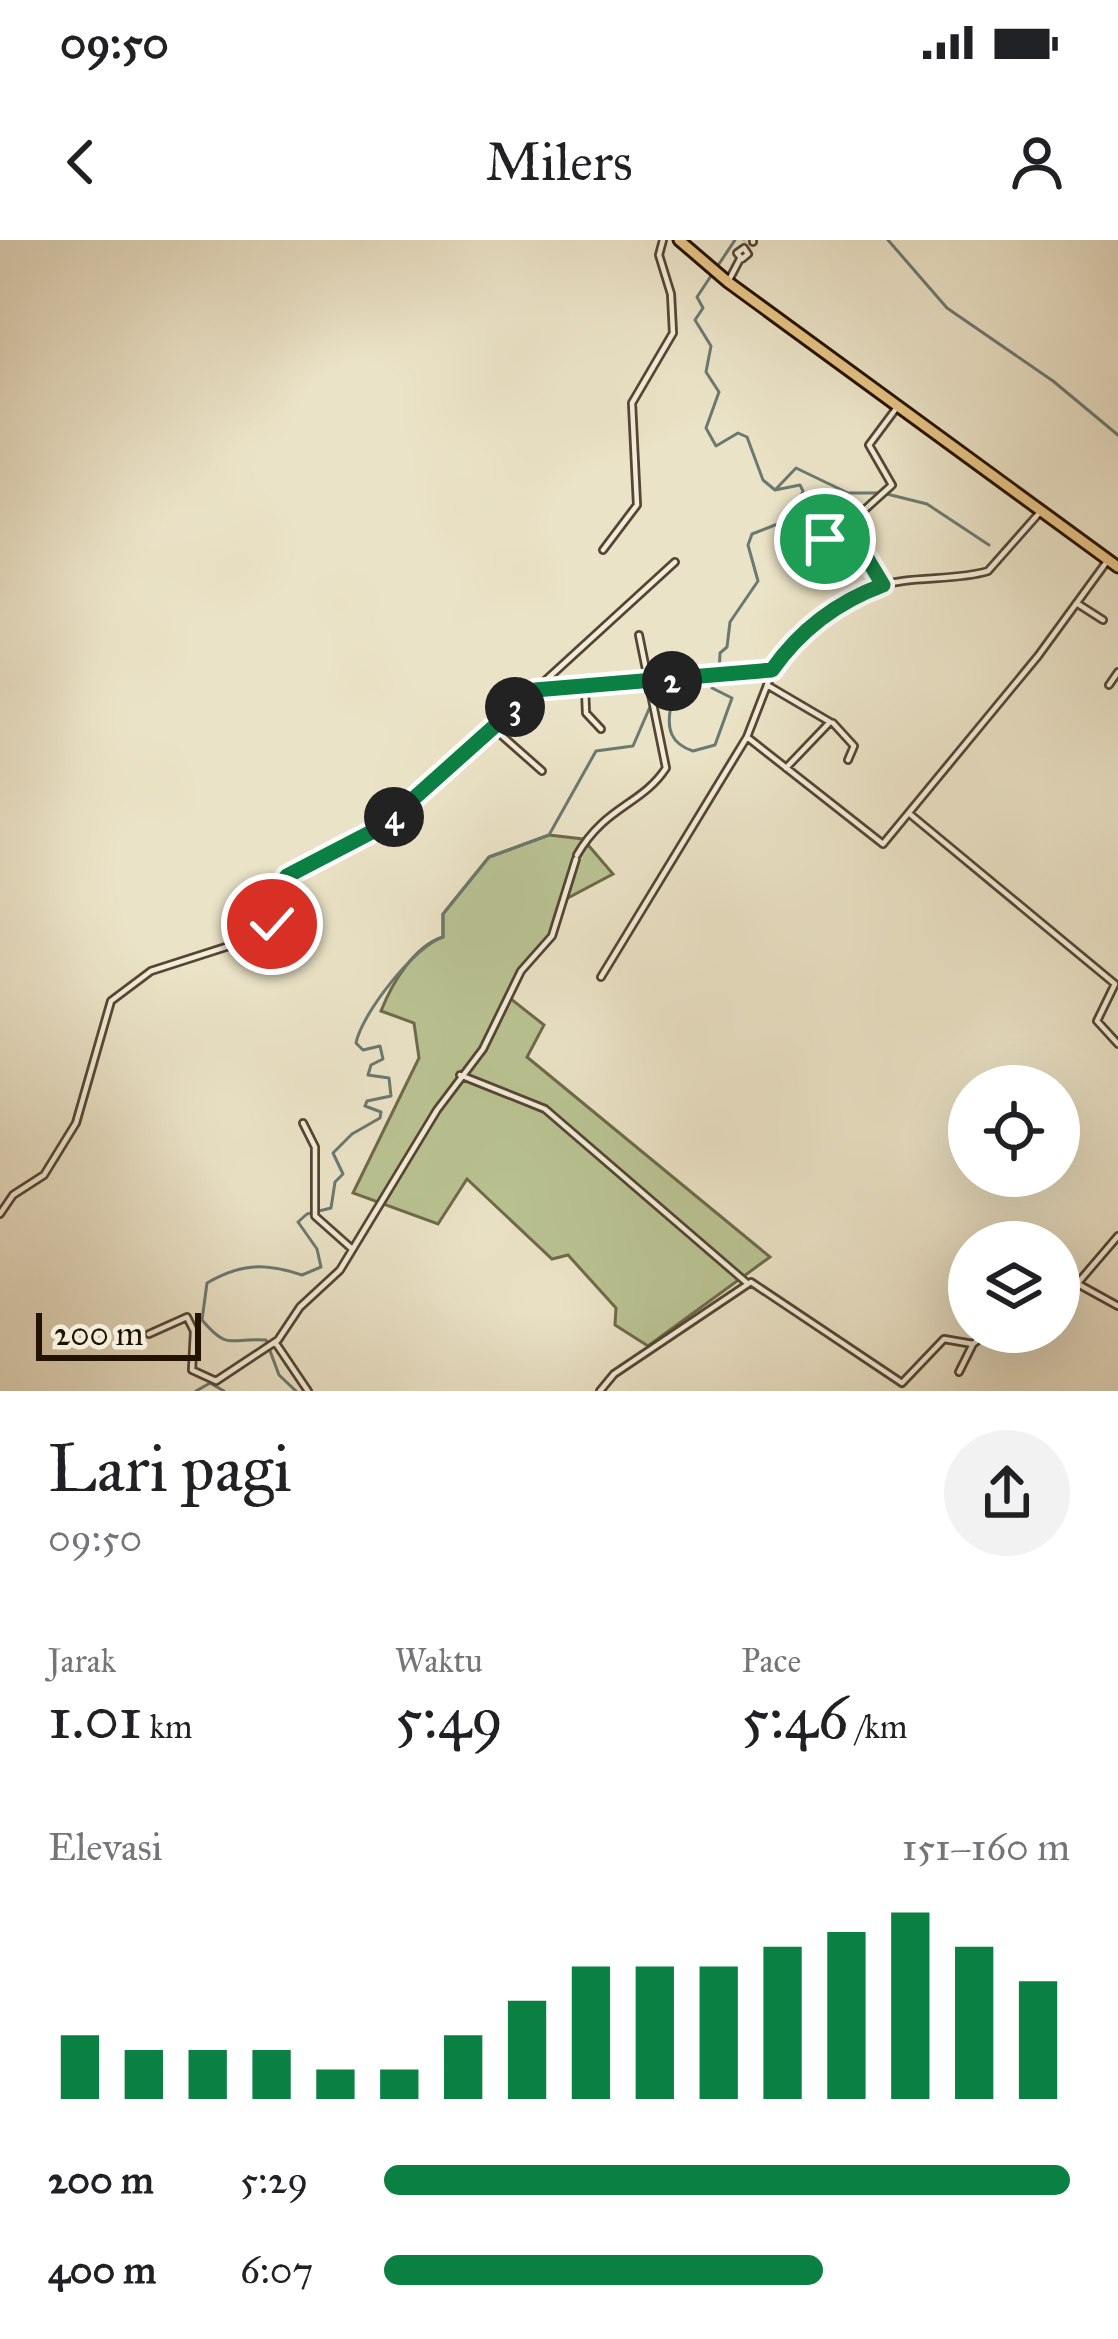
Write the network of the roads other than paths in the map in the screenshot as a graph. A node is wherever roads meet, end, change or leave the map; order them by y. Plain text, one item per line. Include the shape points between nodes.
1 (680, 240) edge
2 (748, 245) edge
3 (661, 246) edge
4 (725, 280) junction
5 (898, 406) junction
6 (859, 436) dead end
7 (869, 445) junction
8 (1041, 511) junction
9 (806, 535) dead end
10 (853, 538) junction
11 (602, 550) dead end
12 (1108, 560) junction
13 (675, 562) dead end
14 (1118, 568) edge
15 (883, 585) junction
16 (1078, 604) junction
17 (1103, 620) dead end
18 (639, 635) dead end
19 (772, 670) junction
20 (1118, 672) edge
21 (650, 684) junction
22 (767, 685) junction
23 (1109, 686) dead end
24 (585, 688) junction
25 (535, 690) junction
26 (830, 722) junction
27 (491, 727) junction
28 (601, 729) dead end
29 (747, 737) junction
30 (848, 760) dead end
31 (786, 768) junction
32 (542, 771) dead end
33 (911, 815) junction
34 (601, 977) dead end
35 (1118, 1044) edge
36 (460, 1075) junction
37 (303, 1124) dead end
38 (0, 1214) edge
39 (1118, 1235) edge
40 (351, 1248) junction
41 (1080, 1282) edge
42 (747, 1283) junction
43 (1080, 1285) edge
44 (1118, 1306) edge
45 (149, 1334) dead end
46 (948, 1340) edge
47 (273, 1343) junction
48 (969, 1353) edge
49 (959, 1372) dead end
50 (308, 1391) edge
51 (600, 1391) edge

1 - 4 highway
2 - 4 street
3 - 11 street via 673,333 632,403 637,505
4 - 5 highway
5 - 7 street
5 - 8 highway
6 - 7 street
7 - 10 street via 891,475 887,494 865,508
8 - 12 highway
8 - 15 street via 983,573
9 - 10 street
10 - 15 street
12 - 14 highway
12 - 16 street
13 - 25 street
15 - 19 street via 802,633
16 - 17 street
16 - 33 street
18 - 21 street
19 - 21 street
19 - 22 street
20 - 23 street
21 - 24 street
21 - 36 street via 665,771 604,817 576,857 559,923 520,970 483,1049
22 - 26 street
22 - 29 street
24 - 25 street
24 - 28 street via 586,713
25 - 27 street
26 - 30 street via 854,746
26 - 31 street
27 - 32 street
27 - 38 street via 383,826 287,876 272,924 260,936 151,970 121,991 105,1011 76,1123 44,1175
29 - 31 street
29 - 34 street
31 - 33 street via 880,844
33 - 35 street via 1115,983 1097,1021
36 - 40 street
36 - 42 street via 545,1109
37 - 40 street via 315,1147 314,1213
39 - 41 street
40 - 47 street
42 - 46 street via 901,1382
42 - 51 street
43 - 44 street
45 - 47 street via 187,1317 192,1370 216,1381
47 - 50 street
48 - 49 street

